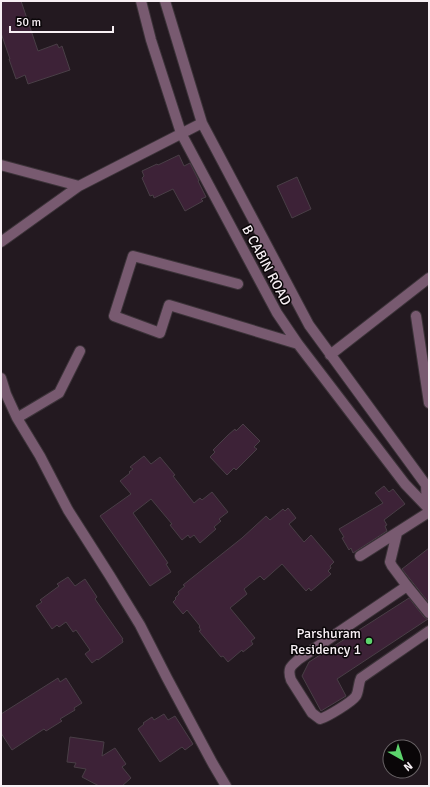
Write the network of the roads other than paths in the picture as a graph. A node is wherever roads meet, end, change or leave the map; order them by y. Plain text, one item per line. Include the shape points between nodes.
1 (141, 1) edge
2 (164, 1) edge
3 (202, 123) junction
4 (181, 133) junction
5 (1, 165) edge
6 (79, 186) junction
7 (1, 242) edge
8 (429, 278) edge
9 (238, 284) dead end
10 (416, 316) dead end
11 (298, 344) junction
12 (80, 351) dead end
13 (330, 355) junction
14 (1, 378) edge
15 (3, 398) edge
16 (429, 402) edge
17 (17, 418) junction
18 (428, 509) edge
19 (397, 533) junction
20 (360, 556) dead end
21 (407, 586) junction
22 (429, 613) edge
23 (429, 631) edge
24 (226, 786) edge

1 - 4 street, B CABIN ROAD
2 - 3 street
3 - 4 street
3 - 13 street via 309,325
4 - 6 street
4 - 11 street, B CABIN ROAD via 277,313
5 - 6 street
6 - 7 street
8 - 13 street
9 - 11 street via 133,256 114,316 160,333 169,305
10 - 16 street
11 - 18 street, B CABIN ROAD via 405,484
12 - 17 street via 59,392
13 - 18 street via 426,485
14 - 15 street
15 - 17 street
17 - 24 street via 68,510 140,625
18 - 19 street
19 - 20 street
19 - 21 street via 390,562
21 - 22 street
21 - 23 street via 300,659 289,669 291,680 312,713 320,719 326,717 353,699 362,678

